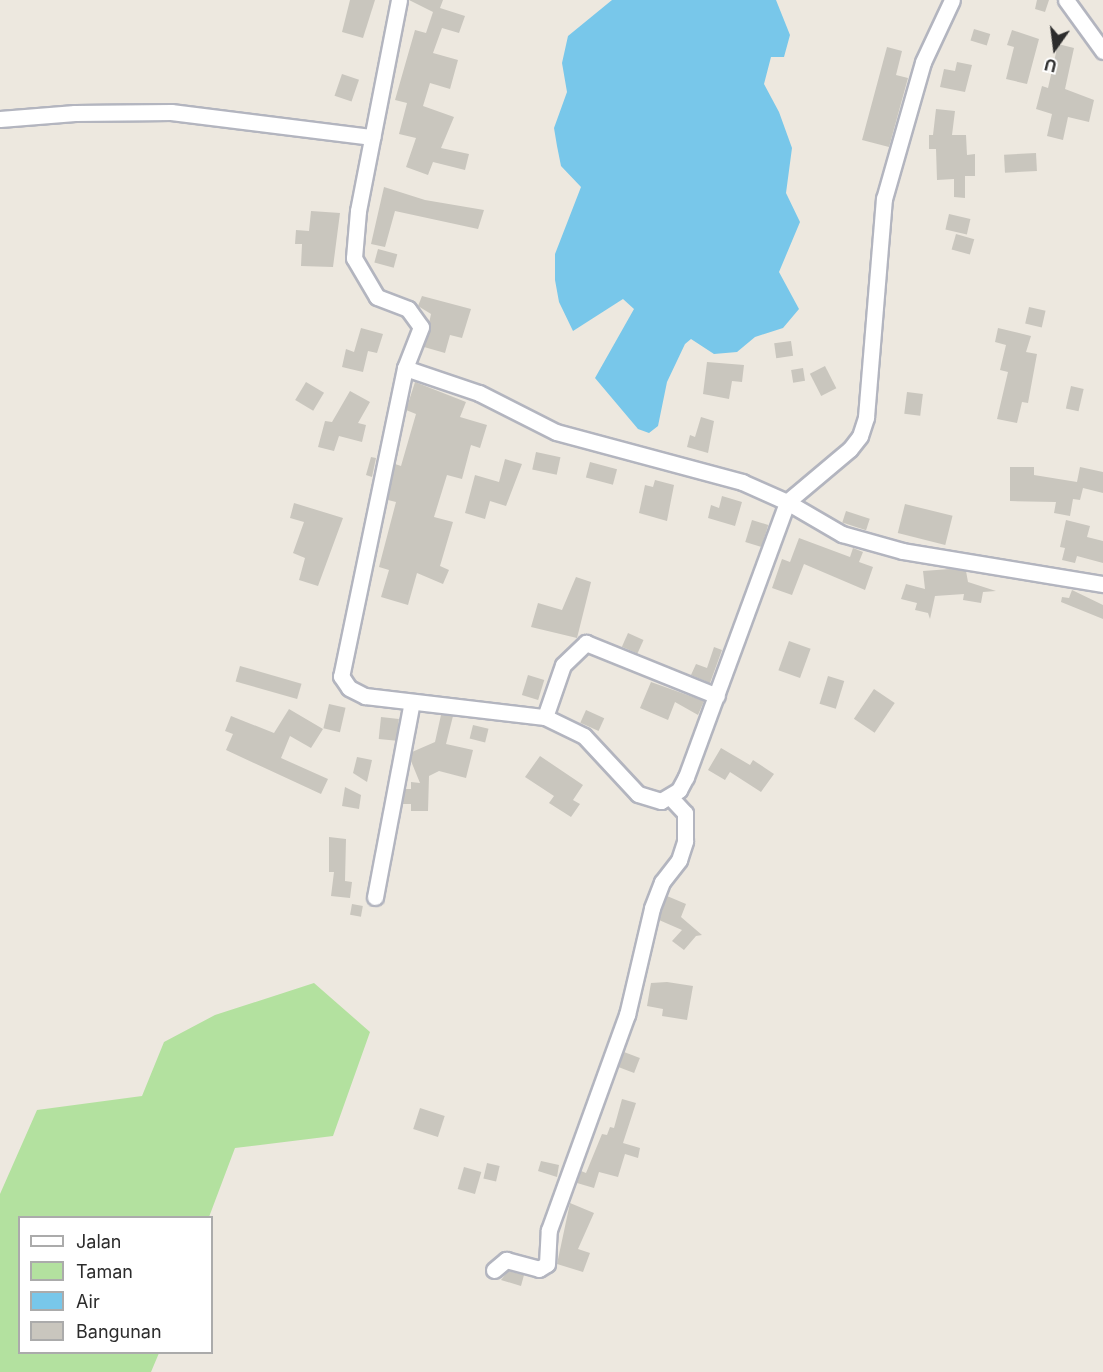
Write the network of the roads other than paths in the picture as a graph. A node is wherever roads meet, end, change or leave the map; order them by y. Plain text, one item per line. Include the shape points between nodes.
1 (399, 0) edge
2 (952, 0) edge
3 (1066, 0) edge
4 (1103, 51) edge
5 (0, 119) edge
6 (372, 137) junction
7 (405, 368) junction
8 (787, 502) junction
9 (1103, 584) edge
10 (717, 696) junction
11 (412, 702) junction
12 (545, 717) junction
13 (670, 797) junction
14 (375, 897) dead end
15 (495, 1270) dead end

1 - 6 street
2 - 8 street via 923,62 884,199 866,417 860,436
3 - 4 street
5 - 6 street via 171,112
6 - 7 street via 354,258 377,297 408,309 419,320 418,342
7 - 8 street via 479,393 556,432 708,471
7 - 11 street via 340,667 344,682 356,693
8 - 9 street via 833,530 903,551
8 - 10 street
10 - 12 street via 586,643 563,665
10 - 13 street via 686,777
11 - 12 street via 451,703
11 - 14 street
12 - 13 street via 591,741 638,794 661,801
13 - 15 street via 685,813 685,841 679,860 662,882 652,908 627,1015 549,1230 547,1264 539,1269 506,1260

